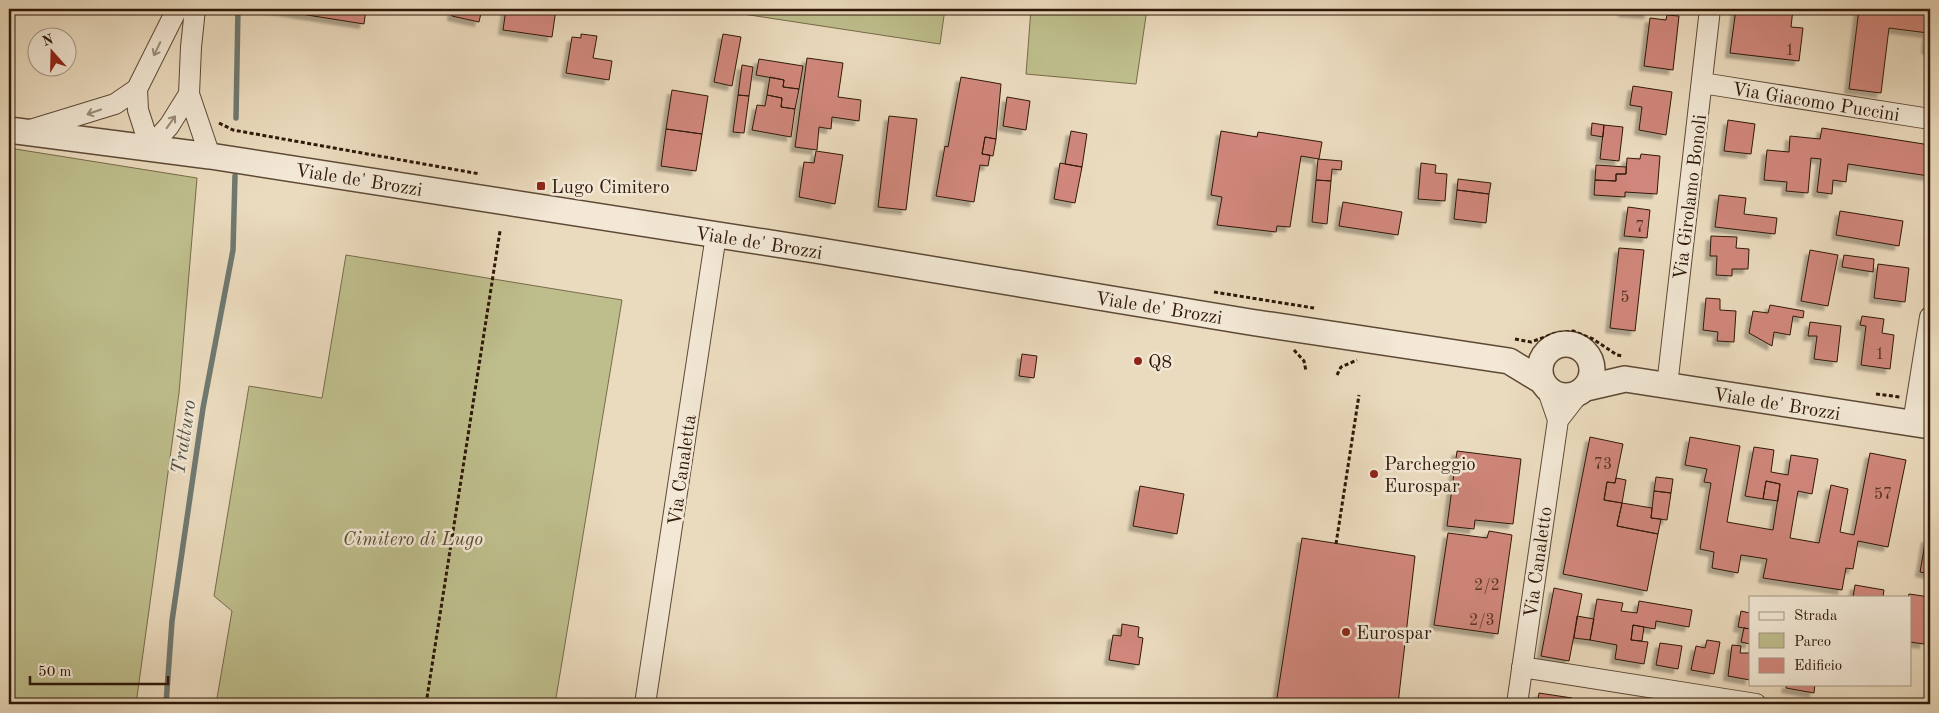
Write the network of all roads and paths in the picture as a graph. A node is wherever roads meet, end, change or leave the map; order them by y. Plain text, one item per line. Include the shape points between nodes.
1 (177, 9) edge
2 (195, 9) edge
3 (1710, 9) edge
4 (1702, 83) junction
5 (137, 89) junction
6 (190, 94) junction
7 (213, 118) dead end
8 (1930, 119) edge
9 (16, 131) edge
10 (150, 147) junction
11 (210, 156) junction
12 (486, 175) dead end
13 (500, 231) dead end
14 (716, 235) junction
15 (1205, 291) dead end
16 (1320, 309) dead end
17 (1930, 317) edge
18 (1510, 350) junction
19 (1550, 350) junction
20 (1588, 356) junction
21 (1626, 368) junction
22 (1545, 385) junction
23 (1667, 386) junction
24 (1583, 390) junction
25 (1870, 393) dead end
26 (1359, 395) dead end
27 (1916, 399) junction
28 (1558, 420) junction
29 (1922, 425) edge
30 (1336, 544) dead end
31 (1522, 667) junction
32 (426, 704) edge
33 (645, 704) edge
34 (1517, 704) edge
35 (1756, 704) edge

1 -> 5 street
2 - 6 street
3 - 4 street, Via Girolamo Bonoli
4 - 8 street, Via Giacomo Puccini
4 - 23 street, Via Girolamo Bonoli
5 -> 9 street via 115,104 82,116
5 - 10 street via 138,110
10 -> 6 street via 169,126
6 - 11 street
7 - 12 path via 233,130
9 - 10 street, Viale de' Brozzi
10 - 11 street, Viale de' Brozzi
11 - 14 street, Viale de' Brozzi
13 - 32 path
14 - 18 street, Viale de' Brozzi via 1241,320
14 - 33 street, Via Canaletta
15 - 16 path
17 - 27 street
18 - 19 street, Viale de' Brozzi
18 - 21 path via 1553,334 1573,331 1593,339 1617,355
18 - 22 street, Viale de' Brozzi
19 - 20 street, Viale de' Brozzi via 1566,344 1582,349
19 - 22 street via 1541,364 1540,373
20 - 21 street, Viale de' Brozzi
20 - 24 street via 1593,372
21 - 23 street, Viale de' Brozzi
21 - 24 street, Viale de' Brozzi
22 - 24 street, Viale de' Brozzi via 1562,396
22 - 28 street, Via Canaletto
23 - 29 street, Viale de' Brozzi
24 - 28 street
25 - 27 path
26 - 30 path
27 - 29 street
28 - 31 street, Via Canaletto
31 - 34 street, Via Canaletto
31 - 35 street

